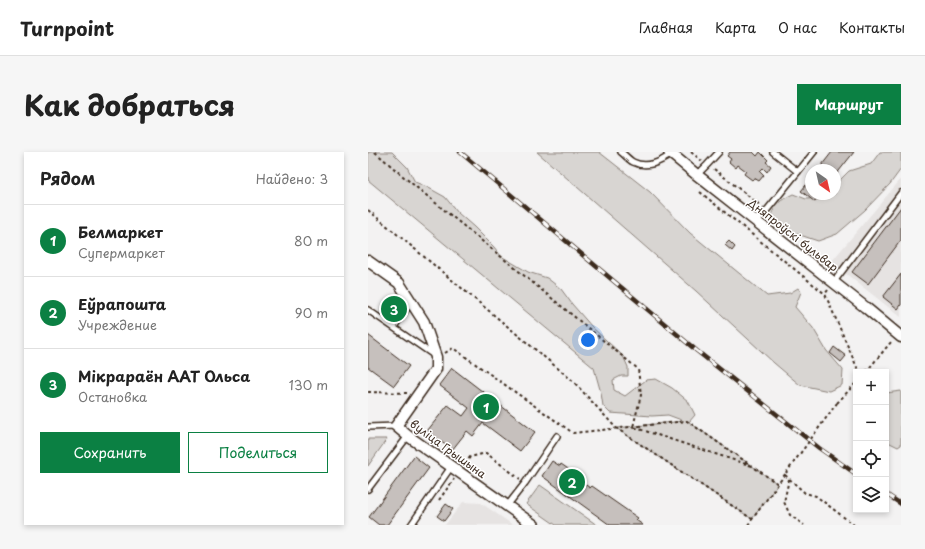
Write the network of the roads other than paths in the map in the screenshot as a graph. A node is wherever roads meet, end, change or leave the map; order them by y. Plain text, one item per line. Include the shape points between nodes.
1 (621, 152) edge
2 (719, 152) edge
3 (773, 152) edge
4 (814, 152) edge
5 (671, 153) edge
6 (798, 172) junction
7 (696, 175) junction
8 (901, 193) edge
9 (756, 222) junction
10 (368, 261) edge
11 (833, 283) junction
12 (411, 302) junction
13 (368, 310) edge
14 (394, 327) junction
15 (899, 336) edge
16 (436, 357) junction
17 (396, 426) junction
18 (368, 427) edge
19 (408, 436) junction
20 (557, 436) dead end
21 (451, 467) junction
22 (368, 489) edge
23 (507, 506) junction
24 (411, 525) edge
25 (534, 525) edge

1 - 5 lane via 633,162 644,165 662,161
2 - 7 lane
3 - 6 lane
4 - 6 lane
5 - 7 street, Дняпроўскі бульвар
6 - 9 lane
7 - 9 street, Дняпроўскі бульвар
8 - 11 lane
9 - 11 street, Дняпроўскі бульвар
10 - 12 street via 399,283
11 - 15 street, Дняпроўскі бульвар
12 - 14 lane
12 - 16 street via 424,322
13 - 14 lane
14 - 16 lane
16 - 17 street, вуліца Грышына via 436,369
17 - 18 lane
17 - 19 street, вуліца Грышына
19 - 21 street, вуліца Грышына
19 - 22 lane
20 - 23 lane
21 - 23 street, вуліца Грышына
21 - 24 lane
23 - 25 street, вуліца Грышына

